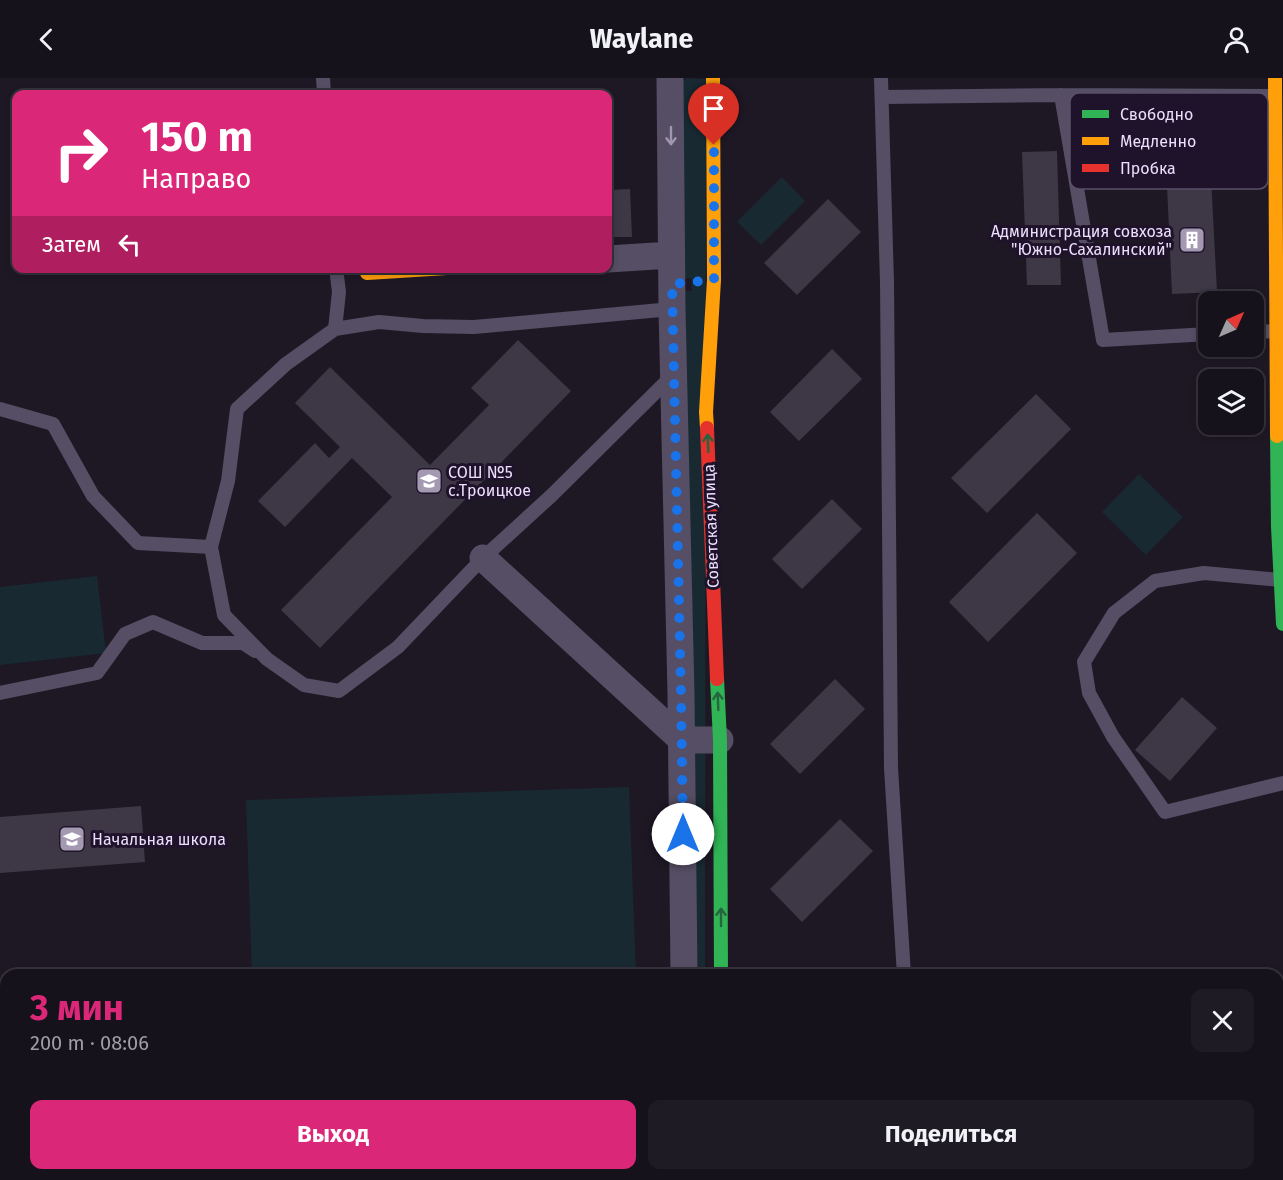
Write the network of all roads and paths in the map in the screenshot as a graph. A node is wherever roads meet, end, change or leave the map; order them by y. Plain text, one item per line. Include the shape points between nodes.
1 (670, 78) edge
2 (713, 78) edge
3 (881, 78) edge
4 (1275, 78) edge
5 (1061, 95) junction
6 (1070, 95) edge
7 (1268, 96) edge
8 (1274, 96) junction
9 (882, 97) junction
10 (1070, 148) edge
11 (1077, 189) edge
12 (671, 255) junction
13 (612, 259) edge
14 (337, 273) edge
15 (714, 280) junction
16 (672, 297) junction
17 (335, 329) junction
18 (1277, 331) junction
19 (1264, 332) edge
20 (1198, 335) edge
21 (673, 375) junction
22 (0, 409) edge
23 (1280, 497) edge
24 (211, 547) junction
25 (483, 558) junction
26 (1281, 580) junction
27 (1283, 624) edge
28 (267, 659) junction
29 (0, 693) edge
30 (682, 740) junction
31 (720, 740) junction
32 (1283, 783) edge
33 (684, 969) edge
34 (721, 969) edge
35 (904, 969) edge

1 -> 12 street, Советская улица
2 - 15 street, Советская улица
3 - 9 lane
4 - 8 street
5 - 6 lane
5 - 9 lane
5 - 10 lane
7 - 8 lane
8 - 18 street
9 - 35 lane via 888,282 891,768
11 - 20 lane via 1103,340
12 - 13 street
12 - 16 street, Советская улица
14 - 17 lane
15 - 16 street
31 -> 15 street, Советская улица via 706,412
16 - 17 lane via 474,327 380,322
16 - 21 street, Советская улица
17 - 24 lane via 286,364 237,409 228,481
18 - 19 lane
18 - 23 street
21 - 25 lane
21 - 30 street, Советская улица
22 - 24 lane via 53,424 93,496 138,543
23 - 26 street
24 - 28 lane via 224,615
25 - 28 lane via 398,647 339,691 304,685
25 - 30 street
26 - 27 street
26 - 32 lane via 1204,573 1155,581 1114,614 1084,662 1089,693 1113,737 1165,812
28 - 29 lane via 243,644 202,643 153,622 125,634 97,673
30 - 31 street
30 - 33 street, Советская улица
34 -> 31 street, Советская улица

